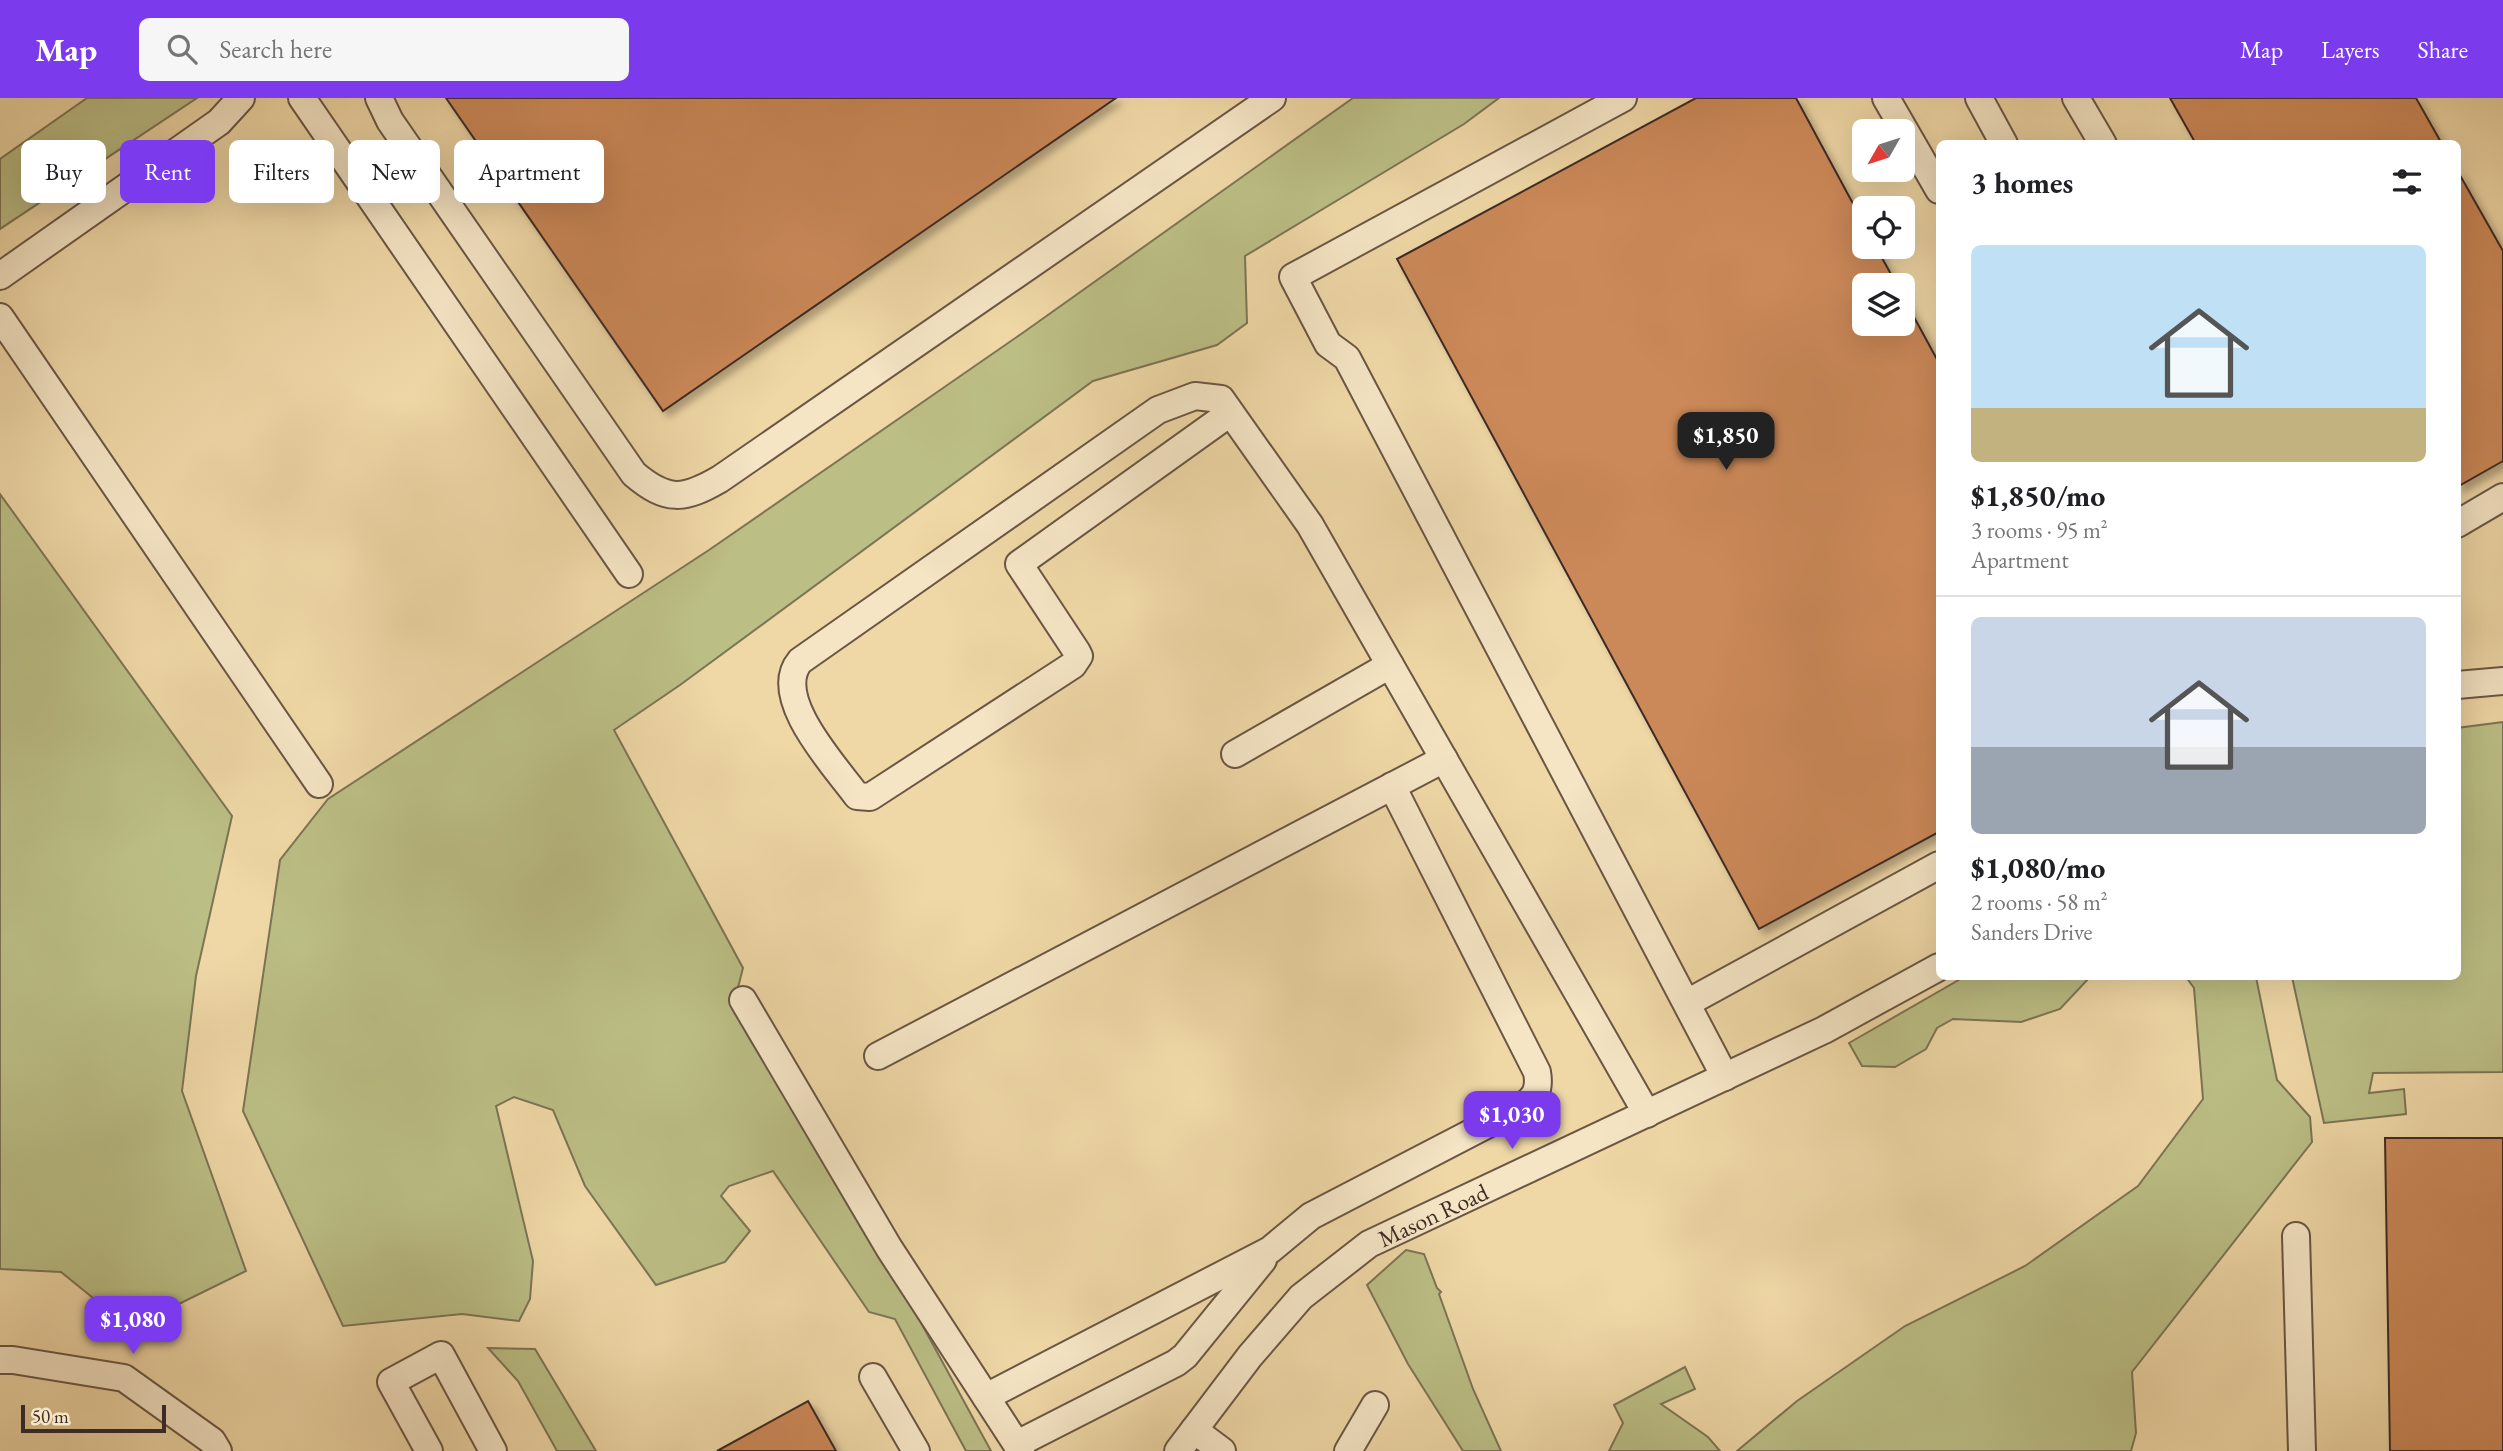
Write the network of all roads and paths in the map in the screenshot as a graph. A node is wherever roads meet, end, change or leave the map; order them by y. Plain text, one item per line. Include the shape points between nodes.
1 (241, 98) edge
2 (302, 98) edge
3 (379, 98) edge
4 (1272, 98) edge
5 (1623, 98) edge
6 (1886, 98) edge
7 (1979, 98) edge
8 (2076, 98) edge
9 (2002, 140) edge
10 (2101, 140) edge
11 (1936, 185) edge
12 (0, 276) edge
13 (0, 317) edge
14 (1230, 413) junction
15 (2503, 497) edge
16 (2461, 522) edge
17 (629, 574) dead end
18 (1390, 665) junction
19 (2503, 681) edge
20 (2461, 685) edge
21 (1235, 754) dead end
22 (1444, 759) junction
23 (319, 784) dead end
24 (1392, 786) junction
25 (1936, 867) edge
26 (1936, 969) edge
27 (743, 1000) dead end
28 (1687, 1003) junction
29 (878, 1056) dead end
30 (1725, 1077) junction
31 (1647, 1114) junction
32 (2297, 1236) dead end
33 (1270, 1250) junction
34 (0, 1360) edge
35 (873, 1377) dead end
36 (986, 1397) junction
37 (1375, 1405) dead end
38 (1194, 1430) junction
39 (1019, 1448) edge
40 (218, 1451) edge
41 (429, 1451) edge
42 (493, 1451) edge
43 (916, 1451) edge
44 (1178, 1451) edge
45 (1222, 1451) edge
46 (1348, 1451) edge
47 (2302, 1451) edge

1 - 12 street via 219,122
2 - 17 street
3 - 4 street via 390,121 634,474 673,496 698,492 720,479
5 - 28 street via 1293,277 1328,344 1347,358
6 - 11 street
7 - 9 street
8 - 10 street
13 - 23 street
14 - 14 street via 1221,399 1195,396 1158,410 800,661 792,675 796,705 857,796 877,793 1073,665 1077,652 1020,564
14 - 18 street via 1310,525
15 - 16 street
18 - 21 street
18 - 22 street
19 - 20 street
22 - 24 street
22 - 31 street
24 - 29 street
24 - 33 street via 1538,1072 1539,1083 1530,1101 1521,1107 1311,1216
25 - 28 street
26 - 30 street, Mason Road
27 - 36 street via 889,1248
28 - 30 street
30 - 31 street, Mason Road
31 - 38 street, Mason Road via 1369,1244 1301,1297
32 - 47 street
33 - 36 street
33 - 39 street via 1185,1356
34 - 40 street via 124,1378 212,1441
35 - 43 street
36 - 39 street
37 - 46 street
38 - 44 street, Mason Road
38 - 45 street
41 - 42 street via 391,1382 441,1355

